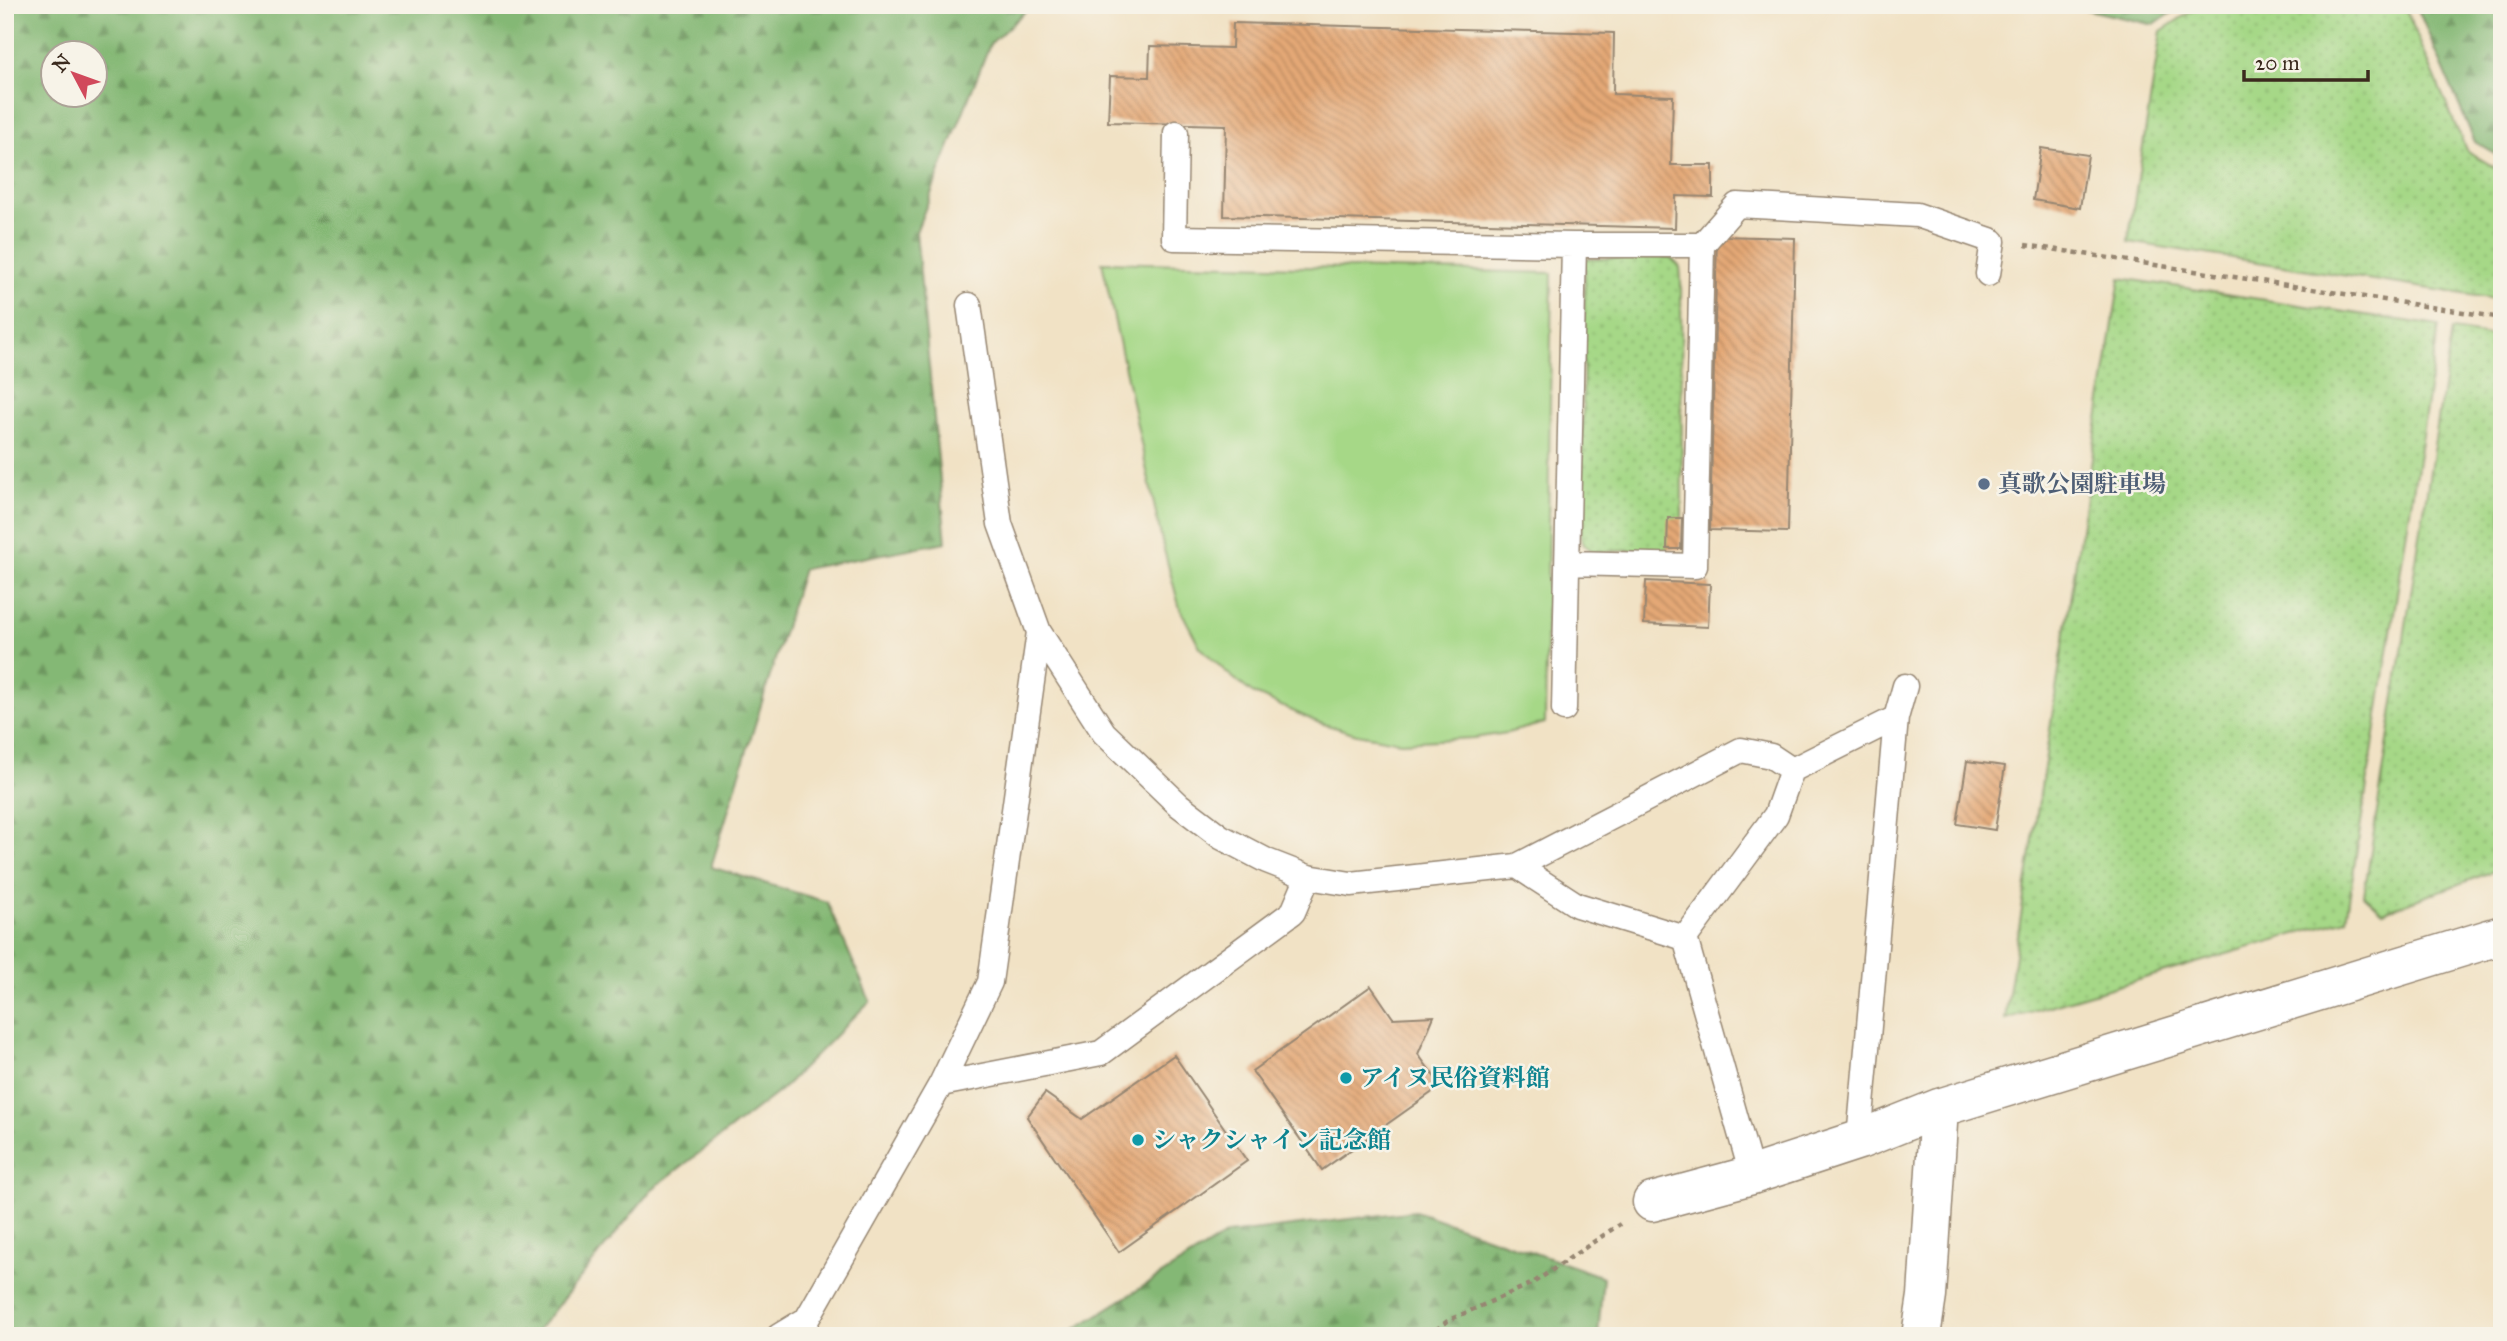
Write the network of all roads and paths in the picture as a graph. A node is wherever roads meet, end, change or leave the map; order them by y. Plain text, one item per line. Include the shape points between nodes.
1 (1176, 132) dead end
2 (1993, 241) junction
3 (1574, 245) junction
4 (1702, 245) junction
5 (1988, 274) dead end
6 (970, 305) dead end
7 (2502, 318) edge
8 (1568, 564) junction
9 (1039, 632) junction
10 (1905, 686) dead end
11 (1564, 709) dead end
12 (1896, 718) junction
13 (1792, 770) junction
14 (1517, 866) junction
15 (1308, 877) junction
16 (2502, 935) edge
17 (1685, 938) junction
18 (941, 1084) junction
19 (1939, 1108) junction
20 (1858, 1140) junction
21 (1752, 1175) junction
22 (1652, 1202) joint
23 (779, 1336) edge
24 (1428, 1336) edge
25 (1921, 1336) edge

1 - 3 lane via 1174,239
2 - 4 lane via 1917,215 1737,205
2 - 5 lane
2 - 7 path
3 - 4 lane
3 - 8 lane
4 - 8 lane via 1695,566
6 - 9 lane via 1000,524
8 - 11 lane
9 - 15 lane via 1104,733 1153,782 1221,837
9 - 18 lane via 990,982
10 - 12 lane
12 - 13 lane
12 - 20 lane
13 - 14 lane via 1771,756 1741,750
13 - 17 lane via 1776,815
14 - 15 lane via 1351,884
14 - 17 lane via 1577,905
15 - 18 lane via 1293,912 1101,1053
16 - 19 street
17 - 21 lane
18 - 23 lane via 807,1320
19 - 20 street
19 - 25 street
20 - 21 street
21 - 22 street
22 - 24 path via 1533,1283 1449,1320

